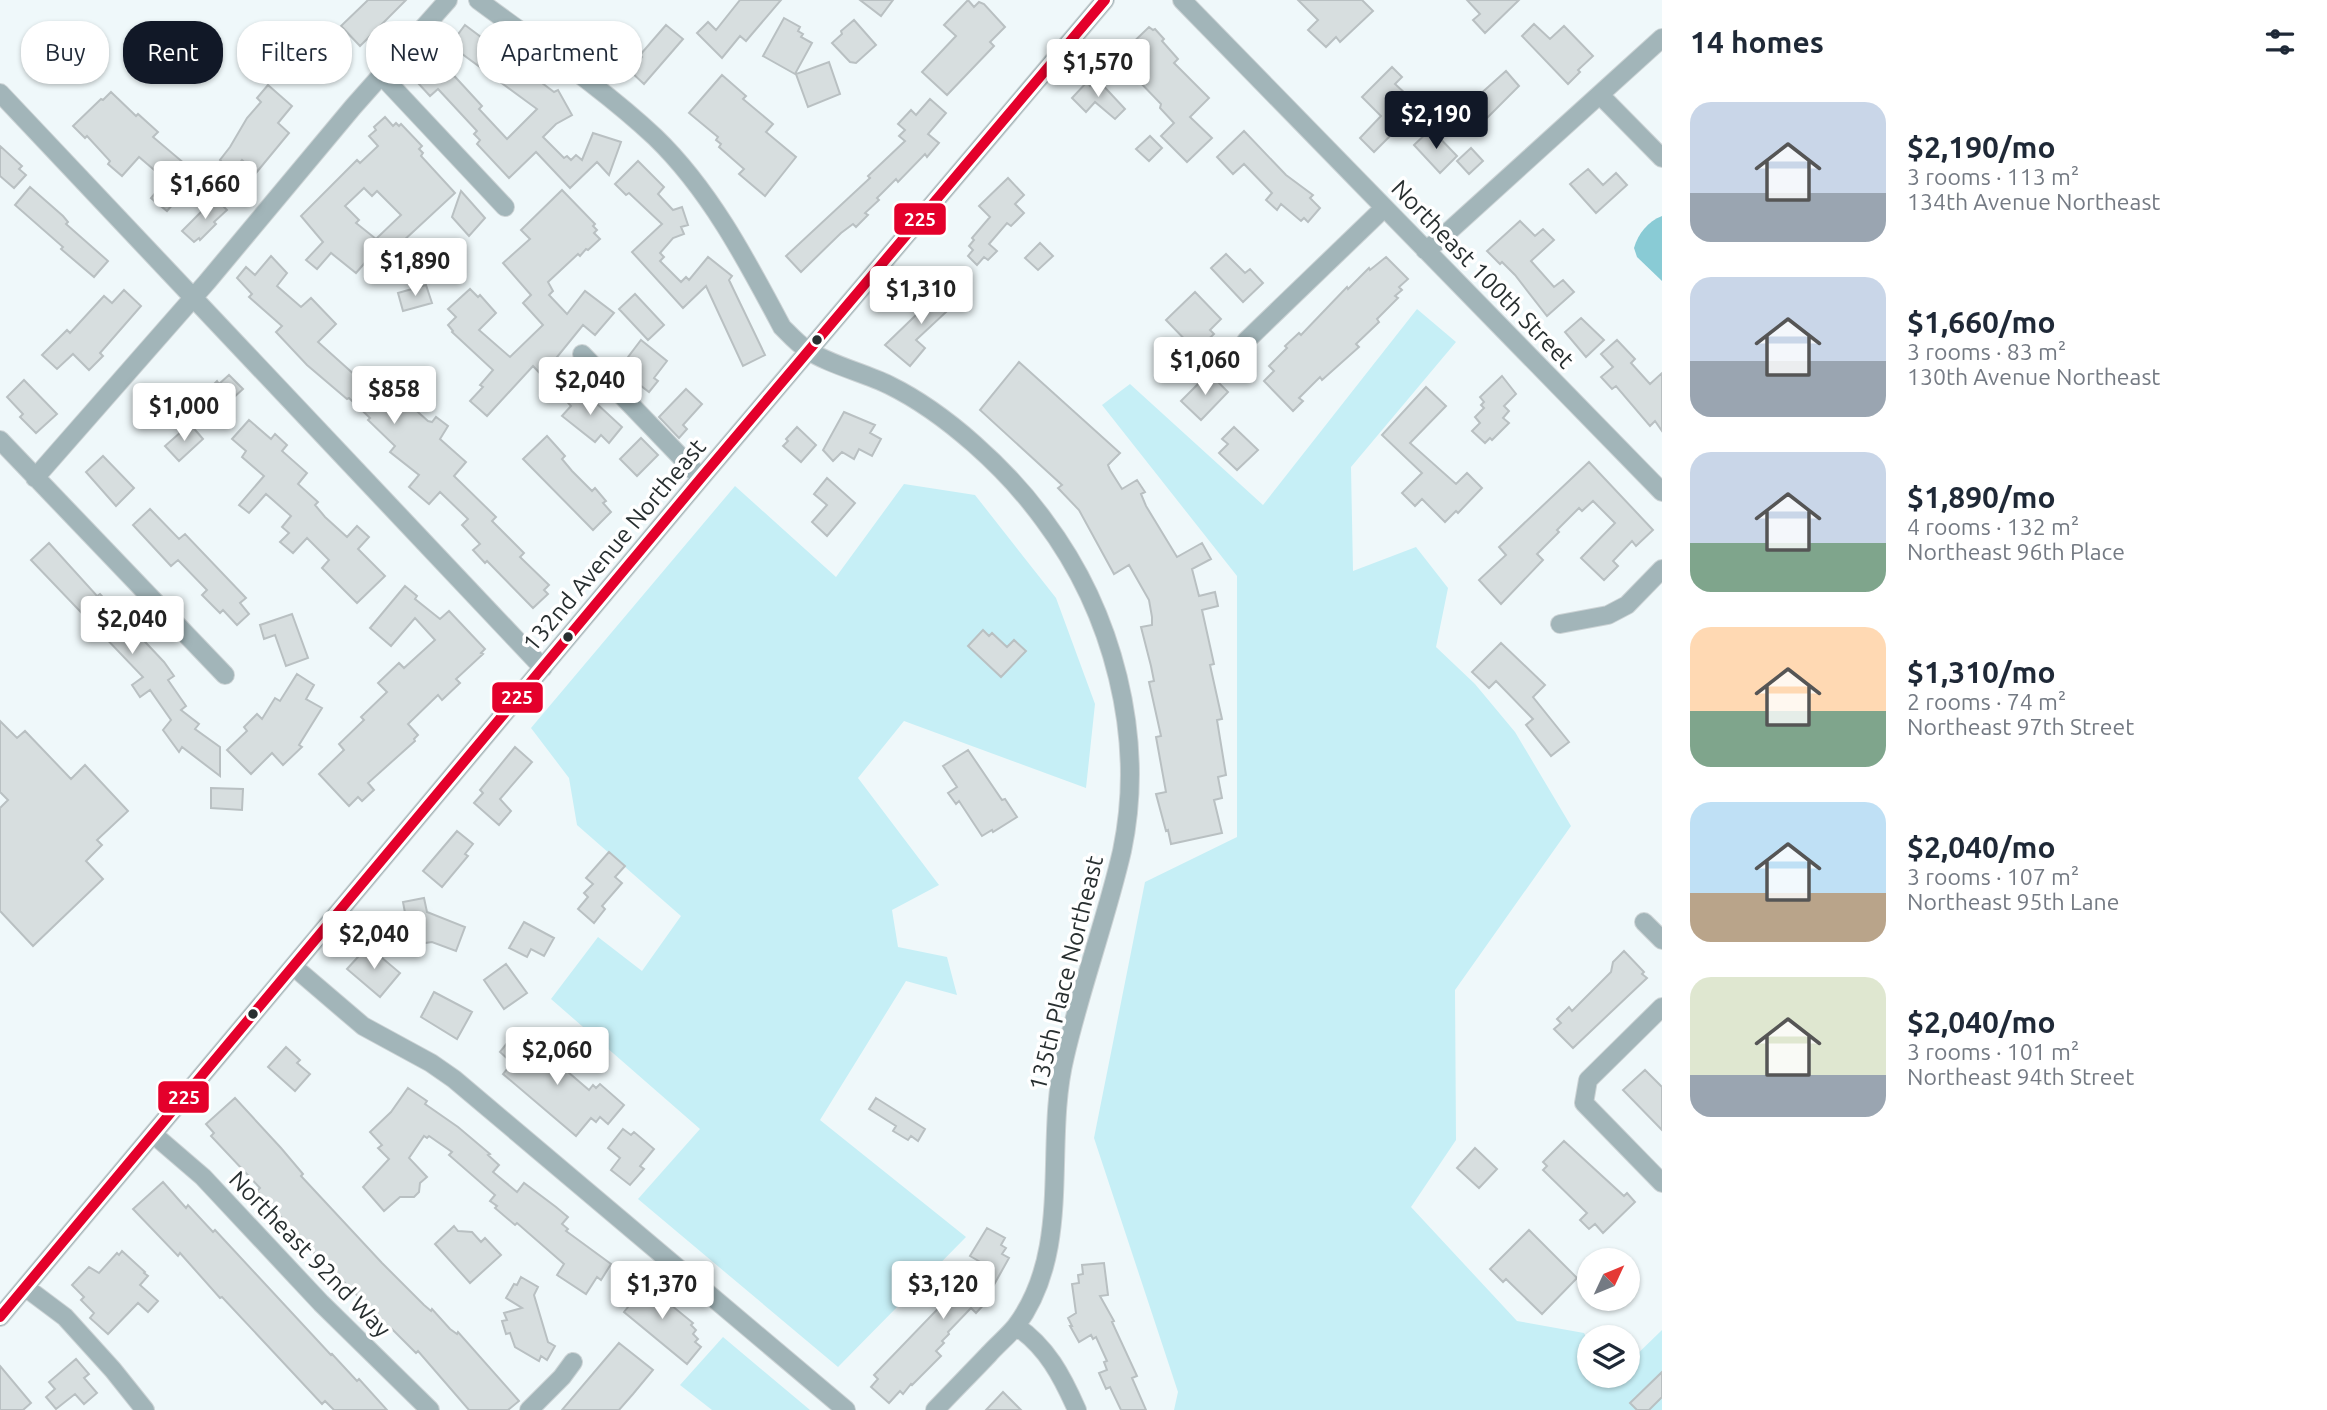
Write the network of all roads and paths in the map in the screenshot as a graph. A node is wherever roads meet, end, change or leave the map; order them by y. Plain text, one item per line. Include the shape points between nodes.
1 (448, 0) edge
2 (478, 0) edge
3 (1105, 0) edge
4 (1181, 0) edge
5 (430, 21) edge
6 (1662, 38) edge
7 (375, 84) edge
8 (390, 84) edge
9 (0, 93) edge
10 (1601, 96) junction
11 (1662, 158) edge
12 (505, 207) dead end
13 (1384, 208) junction
14 (1425, 250) junction
15 (193, 297) junction
16 (1247, 341) dead end
17 (808, 351) junction
18 (582, 354) dead end
19 (0, 440) edge
20 (35, 478) junction
21 (701, 478) junction
22 (1662, 492) edge
23 (1662, 569) edge
24 (1560, 624) dead end
25 (543, 667) junction
26 (225, 675) dead end
27 (1644, 922) dead end
28 (1662, 940) edge
29 (294, 967) junction
30 (1662, 1007) edge
31 (153, 1134) junction
32 (1662, 1183) edge
33 (26, 1287) junction
34 (0, 1317) edge
35 (1016, 1326) junction
36 (572, 1362) dead end
37 (145, 1410) edge
38 (430, 1410) edge
39 (528, 1410) edge
40 (846, 1410) edge
41 (935, 1410) edge
42 (1077, 1410) edge

1 - 5 street
2 - 17 street via 657,139 738,245 782,327
3 - 17 street, 132nd Avenue Northeast
4 - 13 street, Northeast 100th Street
6 - 10 street
7 - 15 street
8 - 12 street
9 - 15 street
10 - 11 street
10 - 14 street
13 - 14 street, Northeast 100th Street
13 - 16 street
14 - 22 street, Northeast 100th Street
15 - 20 street
15 - 25 street
17 - 21 street, 132nd Avenue Northeast
17 - 35 street, 135th Place Northeast via 890,385 925,406 1008,478 1070,558 1111,653 1125,706 1130,760 1122,849 1058,1094 1051,1247 1039,1285
18 - 21 street
19 - 20 street
20 - 26 street
21 - 25 street, 132nd Avenue Northeast
23 - 24 street via 1627,605 1608,615
25 - 29 street, 132nd Avenue Northeast
27 - 28 street
29 - 31 street, 132nd Avenue Northeast
29 - 40 street via 363,1026 454,1079
30 - 32 street via 1588,1080 1584,1103
31 - 33 street, 132nd Avenue Northeast
31 - 38 street, Northeast 92nd Way via 203,1177
33 - 34 street, 132nd Avenue Northeast
33 - 37 street via 65,1317
35 - 41 street, 135th Place Northeast
35 - 42 street via 1054,1363
36 - 39 street

